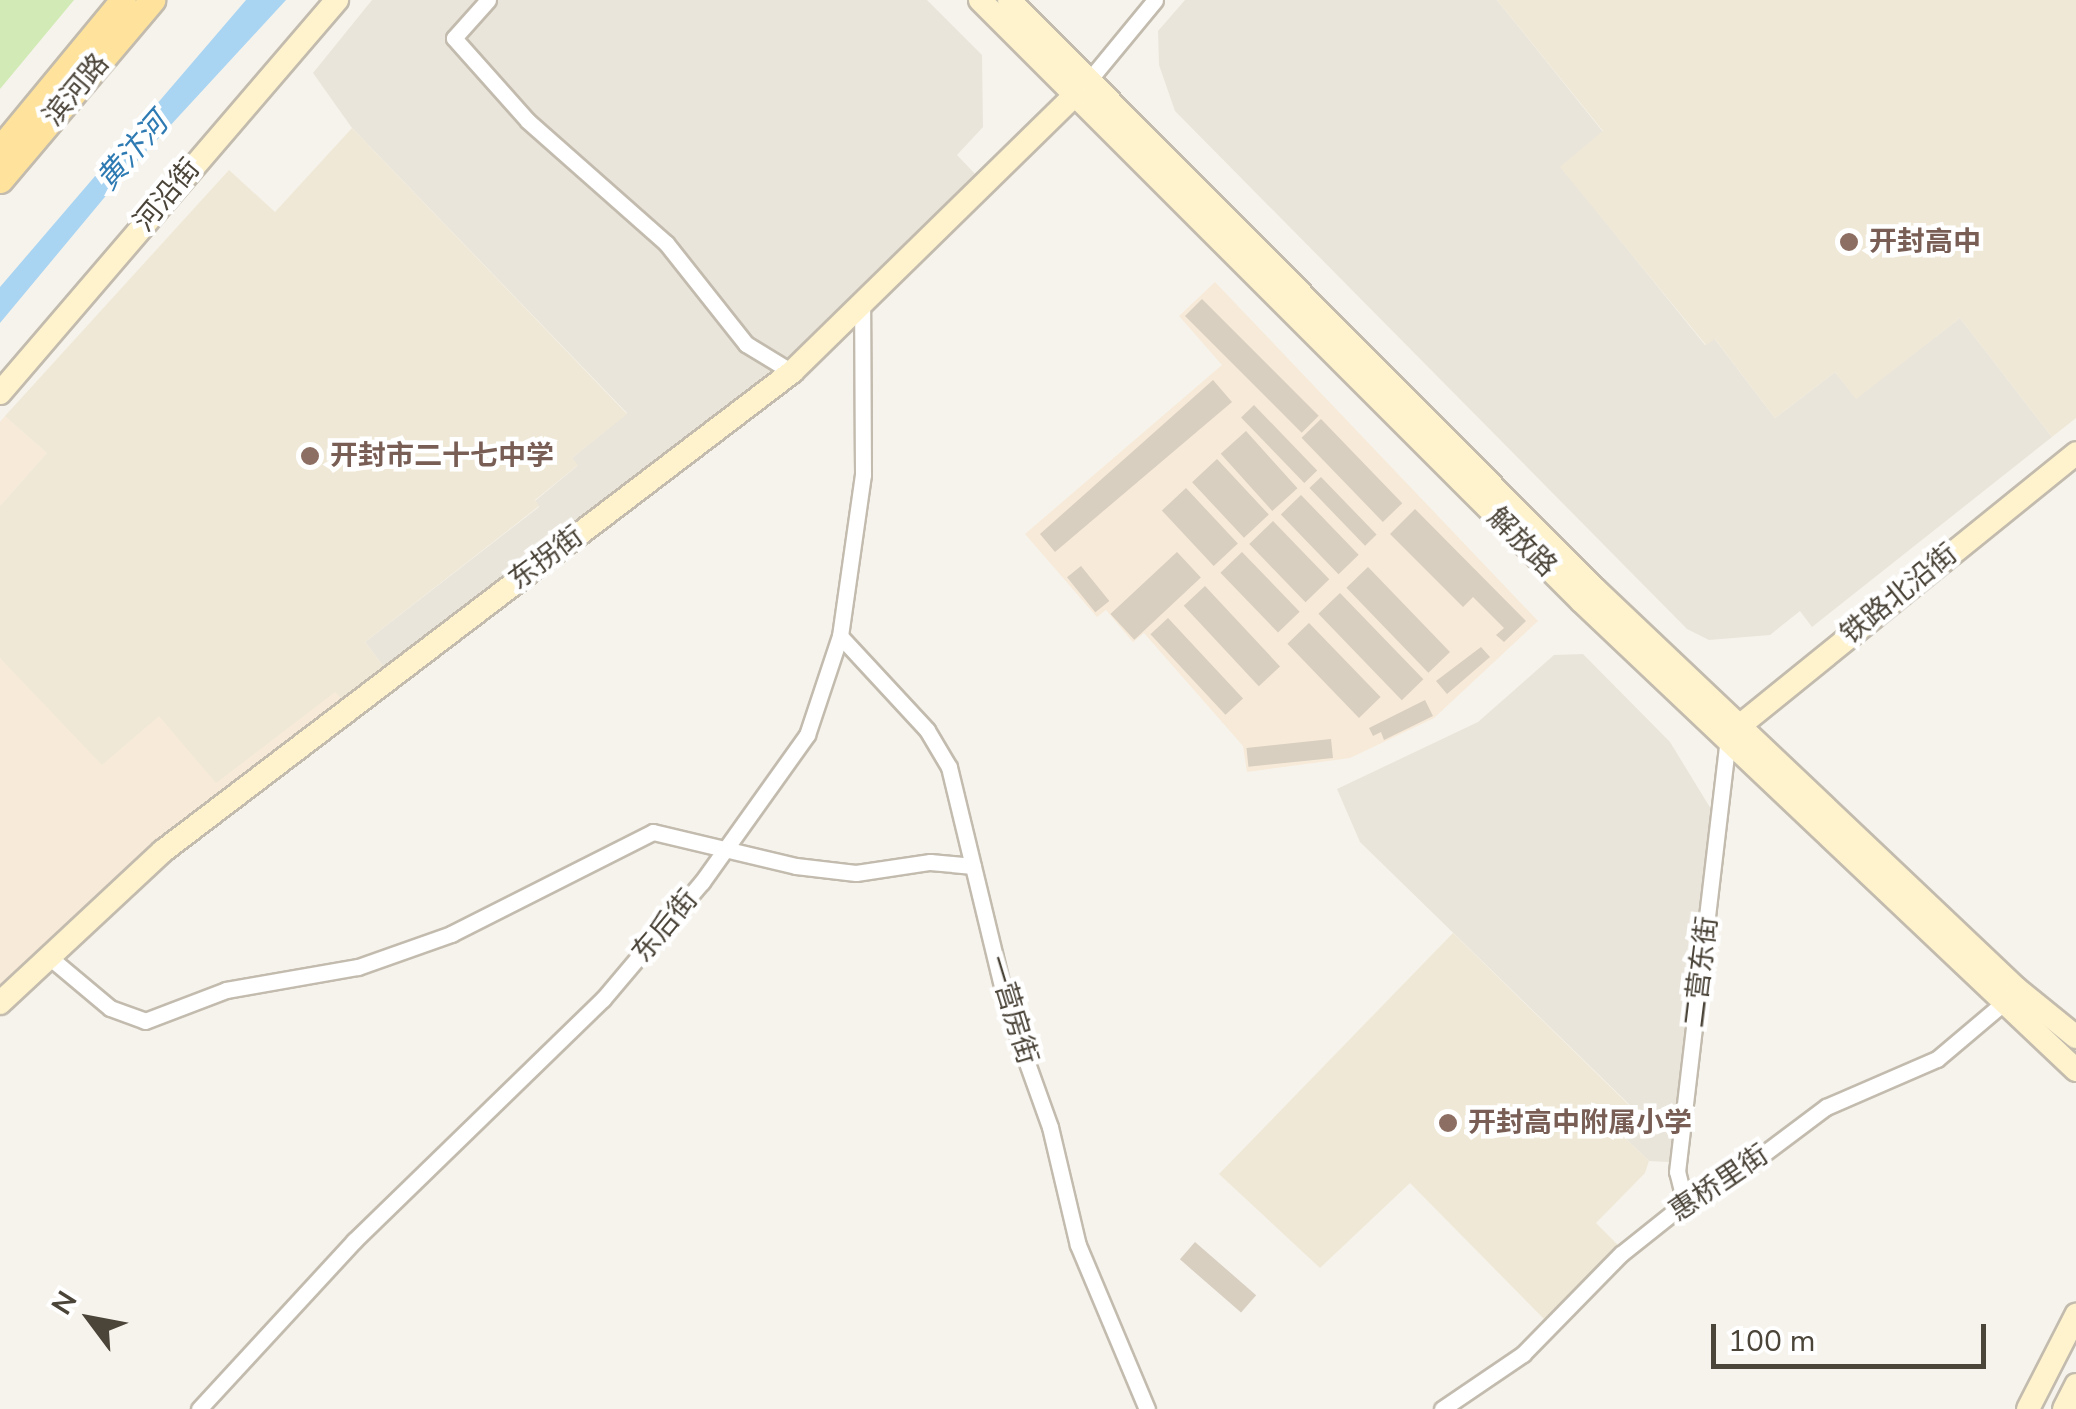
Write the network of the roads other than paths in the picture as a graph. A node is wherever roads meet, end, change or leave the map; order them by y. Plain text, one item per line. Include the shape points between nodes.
1 (123, 0) edge
2 (152, 0) edge
3 (337, 0) edge
4 (488, 0) edge
5 (980, 0) edge
6 (1008, 0) edge
7 (1156, 0) edge
8 (1082, 88) junction
9 (0, 148) edge
10 (0, 180) edge
11 (862, 308) junction
12 (792, 372) junction
13 (0, 393) edge
14 (2076, 452) edge
15 (840, 636) junction
16 (1734, 730) junction
17 (728, 848) junction
18 (973, 866) junction
19 (48, 956) junction
20 (2010, 997) junction
21 (0, 1003) edge
22 (2076, 1037) edge
23 (2076, 1070) edge
24 (1685, 1203) junction
25 (2076, 1315) edge
26 (2076, 1385) edge
27 (199, 1409) edge
28 (1146, 1409) edge
29 (1442, 1409) edge
30 (2028, 1409) edge
31 (2064, 1409) edge

1 - 9 main road, 滨河路
2 - 10 main road, 滨河路
3 - 13 main road, 河沿街
4 - 12 street via 454,38 528,121 666,244 746,344
5 - 8 main road, 解放路
6 - 8 main road, 解放路
7 - 8 street
8 - 11 main road, 东拐街
8 - 16 main road, 解放路
11 - 12 main road, 东拐街
11 - 15 street, 东后街 via 863,475
12 - 19 main road, 东拐街 via 251,780
14 - 16 main road, 铁路北沿街
15 - 17 street, 东后街 via 807,735
15 - 18 street, 一营房街 via 942,754
16 - 20 main road, 解放路
16 - 24 street, 二营东街 via 1676,1172
17 - 18 street via 856,873 930,862
17 - 19 street via 653,832 451,934 358,967 226,990 154,1020 124,1017
17 - 27 street, 东后街 via 603,999 354,1241
18 - 28 street, 一营房街 via 1078,1246
19 - 21 main road, 东拐街
20 - 22 main road, 解放路
20 - 23 main road, 解放路
20 - 24 street, 惠桥里街 via 1937,1059 1826,1108 1730,1180
24 - 29 street, 惠桥里街 via 1621,1254 1522,1354
25 - 30 main road
26 - 31 main road

